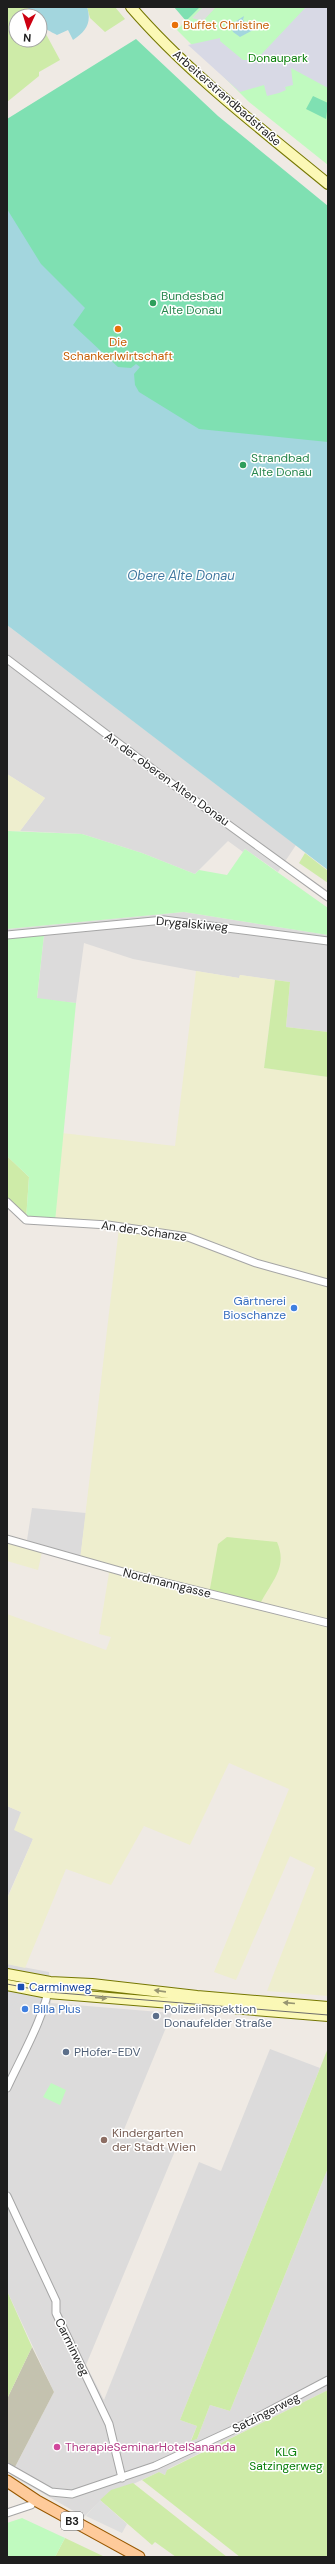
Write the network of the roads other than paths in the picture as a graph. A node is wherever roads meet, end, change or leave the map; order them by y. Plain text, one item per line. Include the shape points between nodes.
1 (131, 7) edge
2 (328, 184) edge
3 (7, 659) edge
4 (328, 897) edge
5 (7, 934) edge
6 (328, 941) edge
7 (7, 1202) edge
8 (328, 1283) edge
9 (7, 1539) edge
10 (328, 1623) edge
11 (7, 1974) edge
12 (50, 1982) junction
13 (7, 1985) edge
14 (48, 1993) junction
15 (328, 2007) edge
16 (328, 2016) edge
17 (7, 2088) edge
18 (7, 2196) edge
19 (328, 2380) edge
20 (7, 2467) edge
21 (122, 2478) junction
22 (7, 2481) edge
23 (7, 2489) edge
24 (31, 2505) junction
25 (7, 2513) edge
26 (127, 2557) edge
27 (139, 2557) edge

1 - 2 main road, Arbeiterstrandbadstraße via 230,102
3 - 4 street, An der oberen Alten Donau
5 - 6 street, Drygalskiweg via 164,920
7 - 8 street, An der Schanze via 26,1220 108,1225 188,1237 256,1263
9 - 10 street, Nordmanngasse via 134,1576
11 - 12 main road
12 - 14 street
15 -> 12 main road via 197,1996 144,1988
13 - 14 main road
14 -> 16 main road
14 - 17 street
18 - 21 street, Carminweg via 56,2302 56,2313 109,2424
19 - 21 street, Satzingerweg via 235,2429 155,2466
20 - 21 street, Satzingerweg via 51,2492 72,2494
22 - 27 main road, B3 via 37,2501
23 - 24 main road, B3
24 - 25 street
24 - 26 main road, B3

